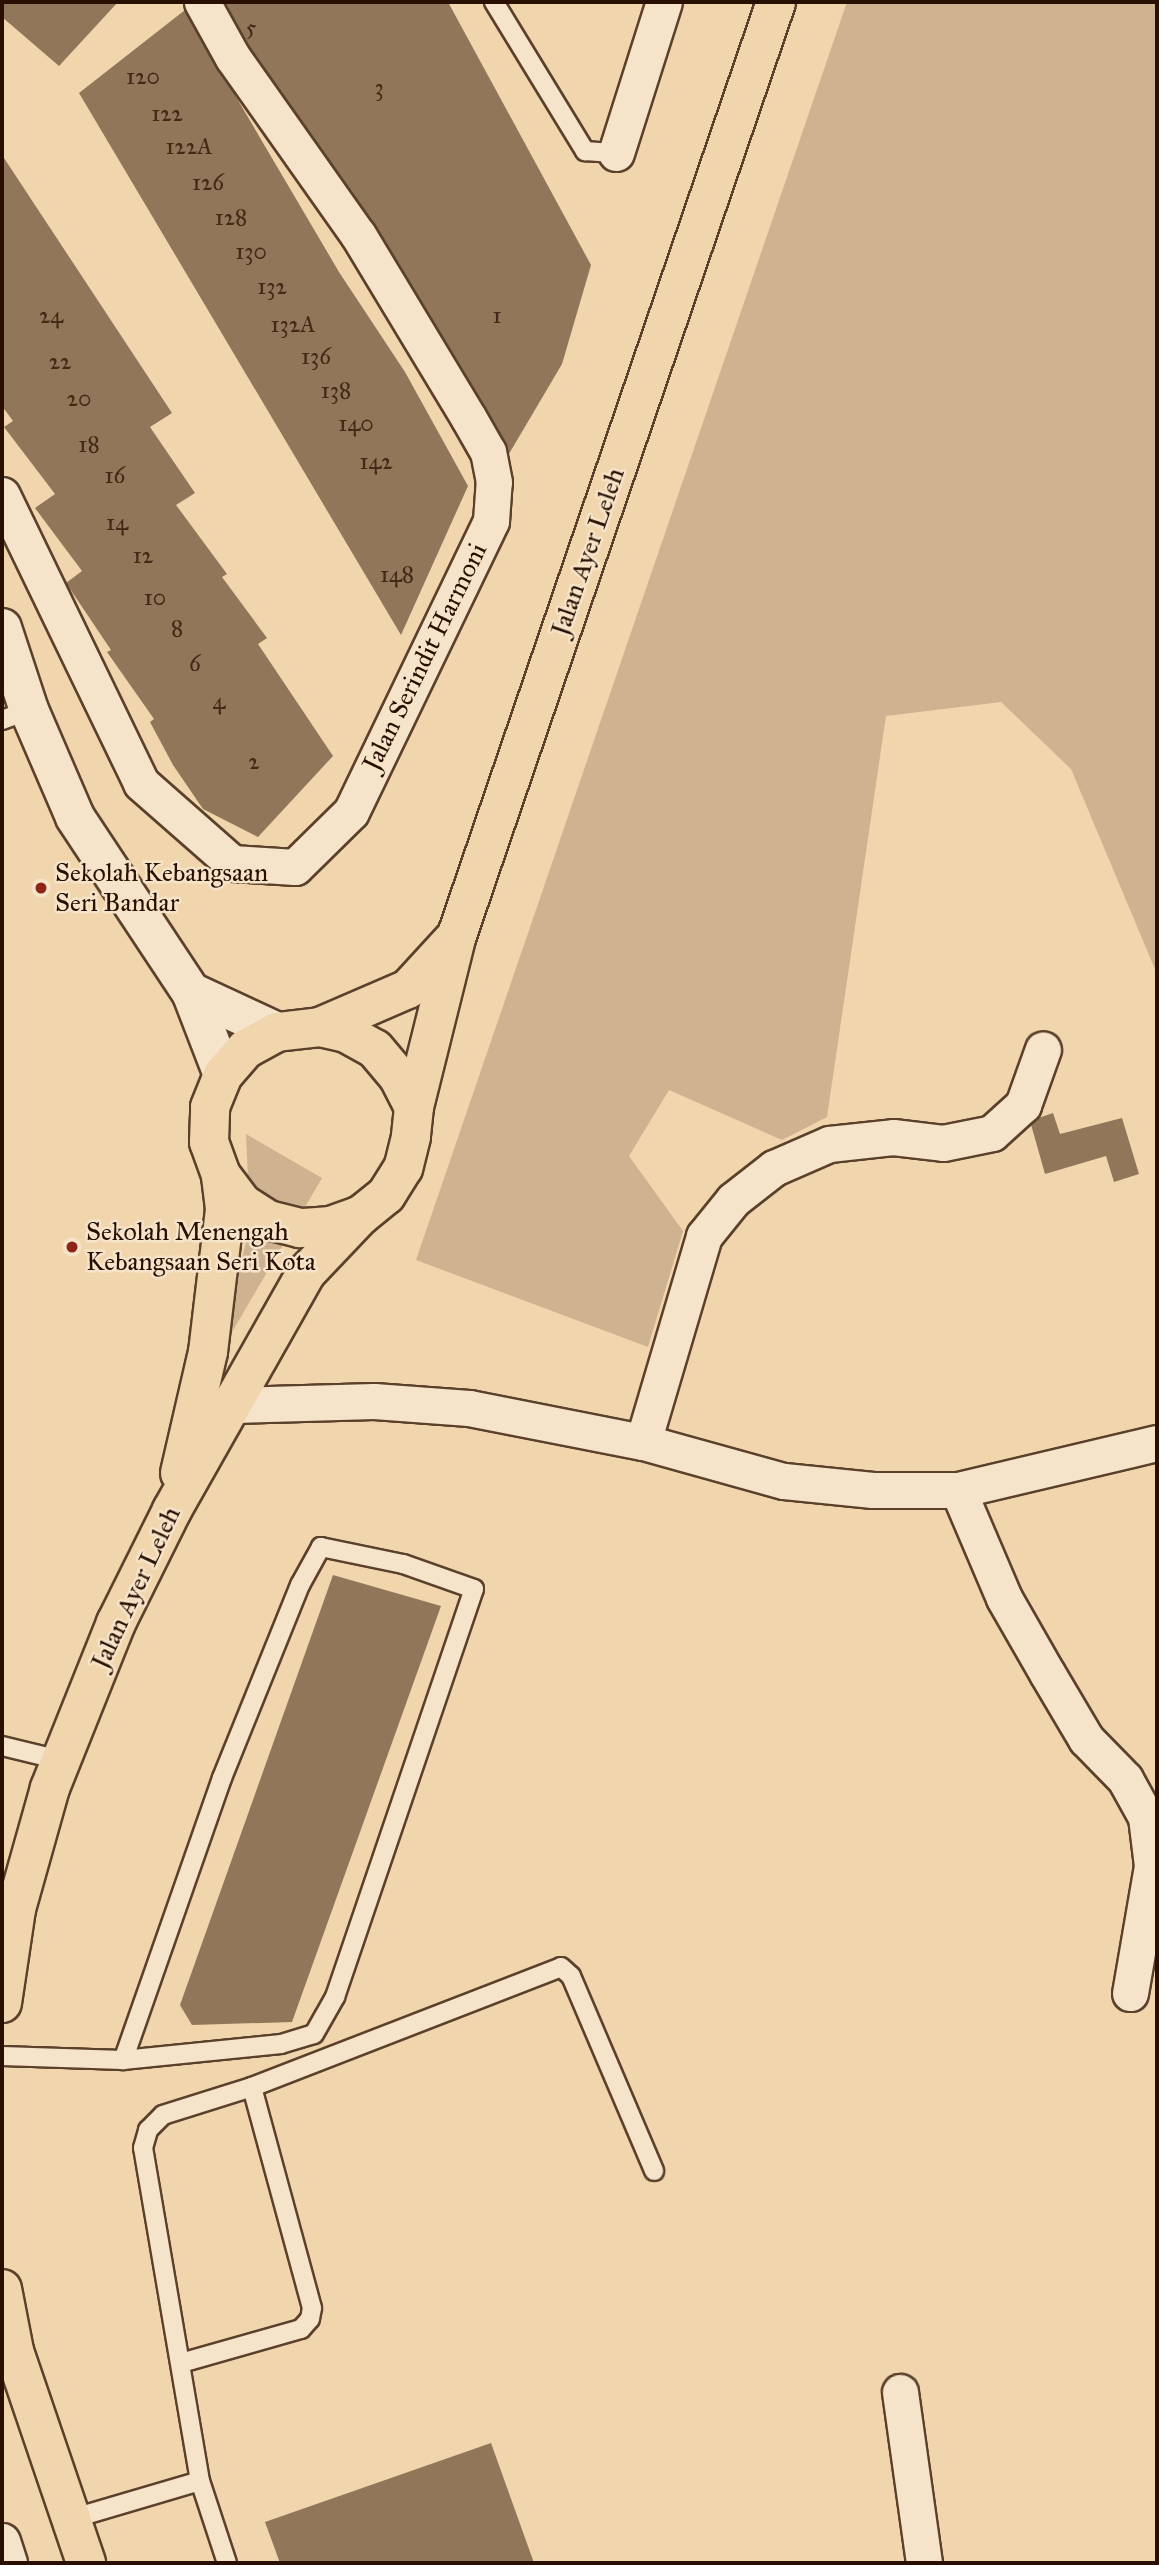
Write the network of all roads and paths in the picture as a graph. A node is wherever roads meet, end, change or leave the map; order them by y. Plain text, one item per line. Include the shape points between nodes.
1 (202, 2) edge
2 (494, 2) edge
3 (664, 2) edge
4 (776, 2) edge
5 (616, 153) joint
6 (2, 495) edge
7 (2, 628) edge
8 (15, 715) edge
9 (457, 935) junction
10 (191, 992) junction
11 (320, 1027) junction
12 (277, 1032) junction
13 (1043, 1049) dead end
14 (223, 1075) junction
15 (414, 1107) junction
16 (220, 1175) junction
17 (361, 1215) junction
18 (233, 1405) junction
19 (643, 1442) junction
20 (1157, 1443) edge
21 (958, 1490) junction
22 (172, 1510) junction
23 (2, 1746) edge
24 (60, 1760) junction
25 (1130, 1993) dead end
26 (2, 2003) edge
27 (2, 2056) edge
28 (123, 2060) junction
29 (252, 2087) junction
30 (654, 2171) dead end
31 (2, 2289) edge
32 (181, 2363) junction
33 (900, 2392) dead end
34 (200, 2481) junction
35 (71, 2519) junction
36 (2, 2541) edge
37 (9, 2563) edge
38 (86, 2563) edge
39 (227, 2563) edge
40 (924, 2563) edge

1 - 6 street, Jalan Serindit Harmoni via 233,58 358,235 488,452 494,482 492,522 351,812 295,867 232,863 141,783
2 - 5 lane via 585,151
3 - 5 street
4 - 9 main road, Jalan Ayer Leleh
7 - 8 street
8 - 10 street via 75,817
9 - 11 main road via 408,989
9 - 15 main road, Jalan Ayer Leleh
10 - 12 street
10 - 14 street
11 - 12 main road
11 - 15 main road via 345,1033 375,1049 398,1076
12 - 14 main road via 246,1049
13 - 19 street via 1023,1104 992,1133 943,1143 893,1138 829,1144 774,1168 733,1200 704,1236
14 - 16 main road via 210,1107 209,1142
15 - 17 main road via 403,1168 386,1195
16 - 17 main road via 242,1203 268,1220 300,1228 331,1226
16 - 22 main road via 225,1209 208,1352
17 - 18 main road, Jalan Ayer Leleh via 306,1273
18 - 19 street via 374,1401 468,1408
18 - 22 main road, Jalan Ayer Leleh
19 - 21 street via 784,1481 873,1490
20 - 21 street
21 - 25 street via 1004,1598 1041,1663 1086,1739 1125,1779 1146,1817 1152,1866
22 - 24 main road, Jalan Ayer Leleh via 116,1623
23 - 24 lane
24 - 26 main road, Jalan Ayer Leleh via 16,1909
27 - 28 lane
28 - 28 lane via 222,1778 300,1586 321,1546 403,1564 474,1589 335,1997 314,2034 281,2044
29 - 30 lane via 561,1967 571,1976
29 - 32 lane via 163,2115 148,2130 144,2148
29 - 32 lane via 312,2308 310,2319 301,2329
31 - 35 main road via 14,2351
32 - 34 lane
33 - 40 street
34 - 35 lane
34 - 39 lane
35 - 38 main road
36 - 37 street

